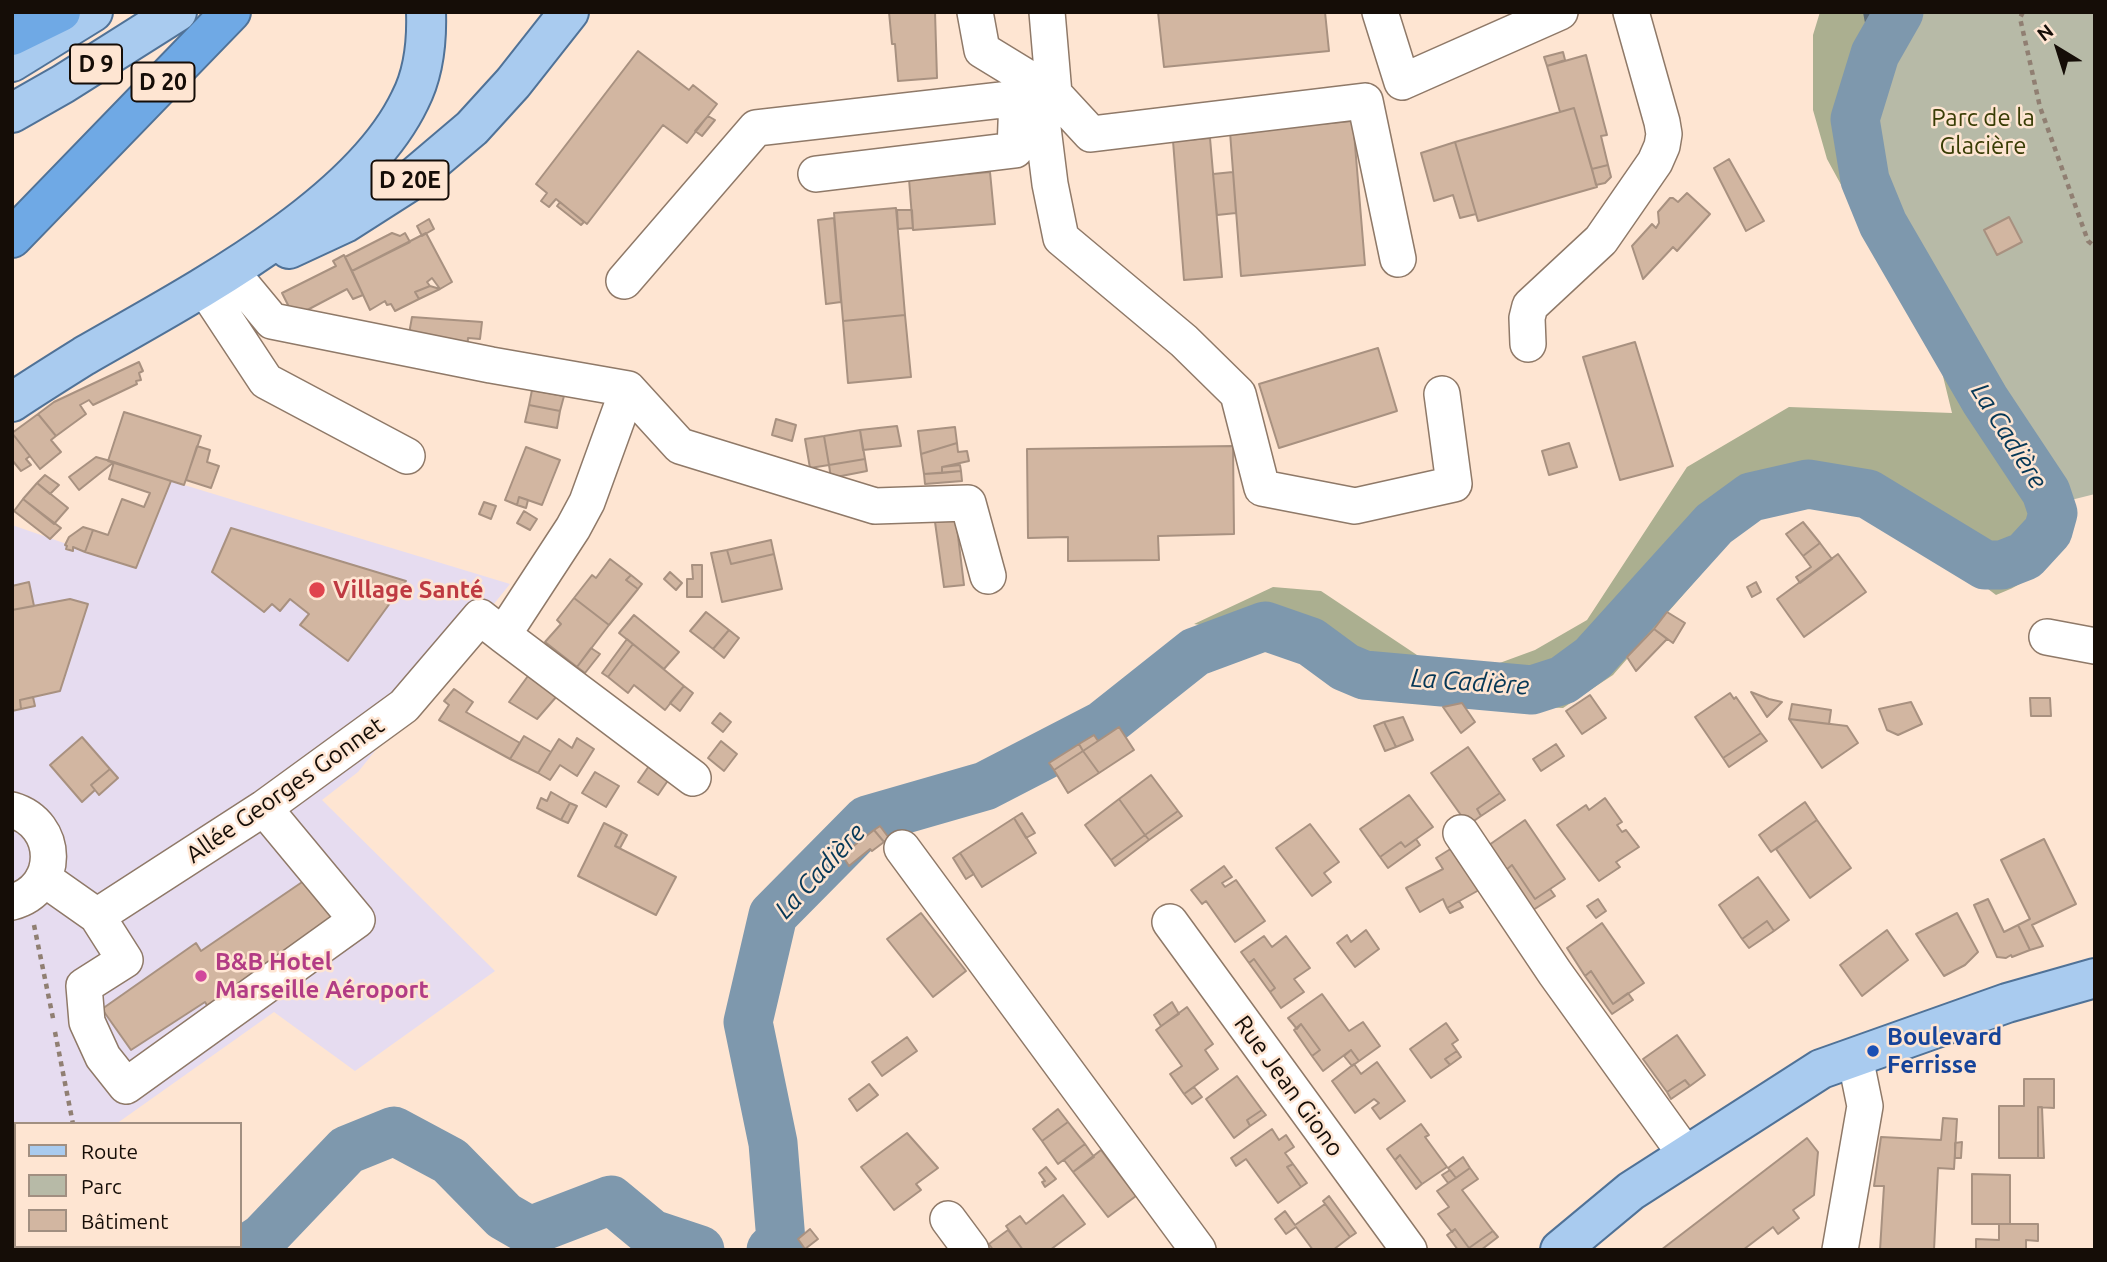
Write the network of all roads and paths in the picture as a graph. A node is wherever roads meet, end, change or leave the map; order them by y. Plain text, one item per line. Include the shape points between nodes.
1 (61, 12) edge
2 (93, 12) edge
3 (177, 12) edge
4 (231, 12) edge
5 (426, 12) edge
6 (569, 12) edge
7 (975, 12) edge
8 (1047, 12) edge
9 (1380, 12) edge
10 (1560, 12) edge
11 (1632, 12) edge
12 (2023, 12) edge
13 (12, 36) edge
14 (12, 62) edge
15 (1037, 96) junction
16 (12, 113) edge
17 (816, 174) dead end
18 (12, 238) edge
19 (2095, 247) edge
20 (1398, 259) dead end
21 (219, 281) junction
22 (624, 281) dead end
23 (1528, 344) dead end
24 (628, 388) junction
25 (1442, 394) dead end
26 (12, 401) edge
27 (407, 456) dead end
28 (988, 576) dead end
29 (503, 635) junction
30 (2047, 637) dead end
31 (2095, 646) edge
32 (693, 778) dead end
33 (264, 808) junction
34 (12, 810) edge
35 (1461, 833) dead end
36 (902, 848) dead end
37 (28, 892) edge
38 (97, 916) junction
39 (1170, 922) dead end
40 (2095, 978) edge
41 (1855, 1057) junction
42 (73, 1122) edge
43 (1686, 1155) junction
44 (948, 1219) dead end
45 (971, 1250) edge
46 (1198, 1250) edge
47 (1409, 1250) edge
48 (1560, 1250) edge
49 (1840, 1250) edge

1 - 13 highway
2 - 14 main road, D 9
3 - 16 main road, D 9
4 - 18 highway, D 20
5 - 21 main road, D 20E via 421,71 395,127 351,178 317,208
6 - 21 main road, D 20E via 472,128 406,184 345,223
7 - 15 street via 982,50
8 - 15 street
9 - 10 street via 1402,82
11 - 23 street via 1662,122 1662,146 1601,240 1530,306
12 - 19 path via 2020,18 2040,107 2088,241
15 - 17 street via 1015,150
15 - 20 street via 1091,134 1365,102
15 - 22 street via 756,128
15 - 25 street via 1060,238 1184,341 1238,394 1262,488 1355,506 1454,484
21 - 24 street via 272,321
21 - 26 main road, D 20E
21 - 27 street via 266,381
24 - 28 street via 680,446 875,506 968,503
24 - 29 street via 587,502
29 - 32 street
29 - 33 street, Allée Georges Gonnet via 480,617 404,706
30 - 31 street
33 - 38 street, Allée Georges Gonnet
33 - 38 street via 357,920 125,1086 103,1057 87,1022 84,986 125,960
34 - 37 street via 34,822 48,849 48,864
35 - 43 street
36 - 46 street
37 - 38 street
37 - 42 path
39 - 47 street, Rue Jean Giono
40 - 41 main road via 2007,1003
41 - 43 main road via 1821,1069
41 - 49 street via 1865,1106
43 - 48 main road via 1631,1191
44 - 45 street

